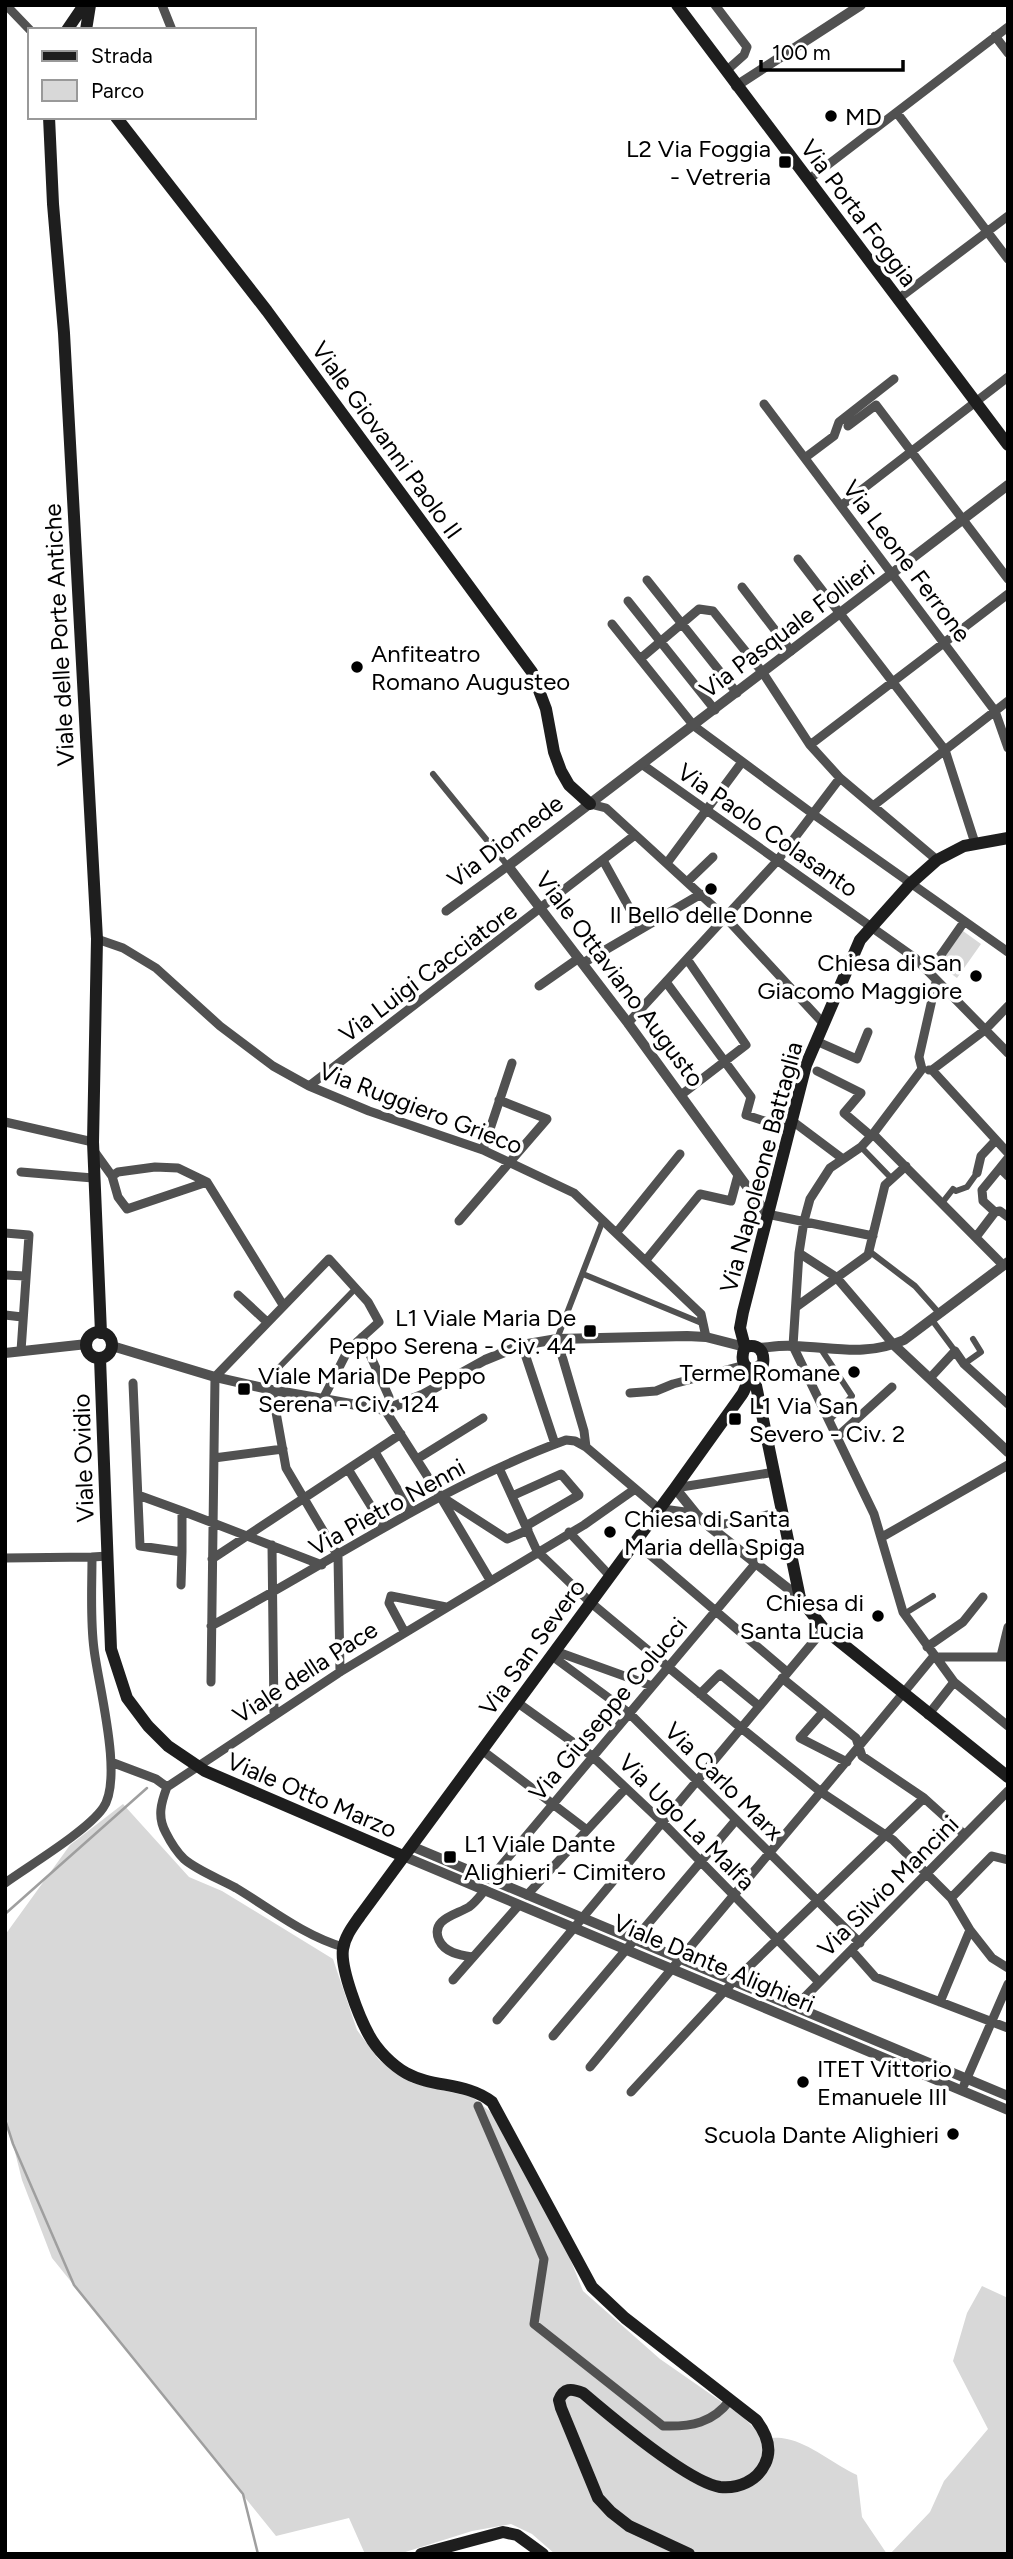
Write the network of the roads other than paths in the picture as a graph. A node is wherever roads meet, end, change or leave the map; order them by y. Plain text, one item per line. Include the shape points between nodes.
1 (6, 5) edge
2 (84, 5) edge
3 (90, 5) edge
4 (162, 5) edge
5 (677, 5) edge
6 (716, 5) edge
7 (854, 7) edge
8 (1008, 27) edge
9 (28, 28) edge
10 (68, 28) edge
11 (86, 28) edge
12 (171, 28) edge
13 (995, 37) junction
14 (1008, 53) edge
15 (726, 71) junction
16 (737, 86) junction
17 (897, 113) junction
18 (118, 119) edge
19 (51, 120) edge
20 (808, 180) junction
21 (1008, 216) edge
22 (987, 231) junction
23 (1008, 259) edge
24 (898, 299) junction
25 (1008, 377) edge
26 (894, 379) dead end
27 (976, 402) junction
28 (764, 404) dead end
29 (848, 426) dead end
30 (1008, 445) edge
31 (911, 452) junction
32 (806, 457) junction
33 (1008, 485) edge
34 (842, 505) junction
35 (961, 520) junction
36 (798, 559) dead end
37 (892, 574) junction
38 (1008, 579) edge
39 (647, 580) dead end
40 (742, 587) dead end
41 (1008, 594) edge
42 (628, 601) dead end
43 (840, 614) junction
44 (682, 623) junction
45 (612, 624) dead end
46 (661, 641) junction
47 (944, 643) junction
48 (791, 651) junction
49 (640, 659) junction
50 (762, 673) junction
51 (893, 682) junction
52 (737, 693) junction
53 (1008, 701) edge
54 (715, 710) junction
55 (995, 711) junction
56 (694, 726) junction
57 (810, 745) junction
58 (1008, 748) edge
59 (945, 750) junction
60 (742, 762) junction
61 (643, 765) junction
62 (433, 774) dead end
63 (840, 778) junction
64 (590, 804) junction
65 (873, 806) junction
66 (705, 810) junction
67 (813, 814) junction
68 (635, 835) junction
69 (1008, 838) edge
70 (975, 843) junction
71 (713, 857) dead end
72 (937, 860) junction
73 (777, 861) junction
74 (604, 862) junction
75 (667, 863) junction
76 (508, 866) junction
77 (687, 882) junction
78 (910, 884) junction
79 (701, 894) junction
80 (542, 909) junction
81 (446, 911) dead end
82 (726, 918) junction
83 (964, 922) junction
84 (870, 926) junction
85 (641, 929) junction
86 (97, 939) junction
87 (1008, 952) edge
88 (687, 959) junction
89 (581, 961) junction
90 (929, 972) junction
91 (666, 982) junction
92 (936, 982) junction
93 (540, 986) dead end
94 (1008, 1006) edge
95 (628, 1023) junction
96 (823, 1023) junction
97 (985, 1030) junction
98 (868, 1032) dead end
99 (816, 1041) junction
100 (1008, 1053) edge
101 (724, 1062) junction
102 (512, 1063) dead end
103 (927, 1070) junction
104 (817, 1071) dead end
105 (309, 1086) junction
106 (681, 1096) junction
107 (499, 1100) junction
108 (5, 1122) edge
109 (790, 1124) junction
110 (872, 1135) junction
111 (996, 1140) junction
112 (93, 1146) junction
113 (861, 1147) junction
114 (483, 1150) junction
115 (680, 1154) dead end
116 (1008, 1156) edge
117 (843, 1159) junction
118 (510, 1163) junction
119 (906, 1166) junction
120 (1000, 1168) junction
121 (21, 1172) dead end
122 (977, 1172) joint
123 (738, 1175) junction
124 (111, 1176) junction
125 (1008, 1176) edge
126 (93, 1178) junction
127 (892, 1179) junction
128 (207, 1182) junction
129 (971, 1183) junction
130 (982, 1190) junction
131 (942, 1203) junction
132 (995, 1212) junction
133 (767, 1214) junction
134 (1008, 1217) edge
135 (603, 1219) junction
136 (458, 1221) dead end
137 (804, 1221) junction
138 (617, 1232) junction
139 (5, 1233) edge
140 (873, 1236) junction
141 (976, 1237) junction
142 (800, 1250) junction
143 (869, 1251) junction
144 (646, 1260) junction
145 (1006, 1264) edge
146 (583, 1274) junction
147 (5, 1275) edge
148 (25, 1276) junction
149 (835, 1278) junction
150 (356, 1288) junction
151 (239, 1295) dead end
152 (283, 1305) junction
153 (796, 1307) junction
154 (5, 1315) edge
155 (22, 1317) junction
156 (935, 1317) junction
157 (267, 1321) junction
158 (704, 1324) junction
159 (740, 1328) junction
160 (101, 1333) junction
161 (362, 1337) junction
162 (705, 1338) junction
163 (557, 1339) junction
164 (973, 1339) dead end
165 (723, 1341) junction
166 (87, 1344) junction
167 (522, 1345) junction
168 (894, 1345) junction
169 (112, 1346) junction
170 (777, 1346) junction
171 (793, 1346) junction
172 (760, 1348) joint
173 (821, 1349) junction
174 (21, 1351) junction
175 (955, 1351) junction
176 (5, 1353) edge
177 (100, 1358) junction
178 (749, 1360) junction
179 (964, 1364) junction
180 (215, 1377) junction
181 (930, 1378) junction
182 (133, 1383) dead end
183 (260, 1387) junction
184 (892, 1387) dead end
185 (272, 1390) junction
186 (630, 1393) dead end
187 (389, 1397) dead end
188 (323, 1399) junction
189 (1008, 1404) edge
190 (385, 1410) junction
191 (483, 1418) dead end
192 (829, 1421) junction
193 (401, 1434) junction
194 (837, 1437) junction
195 (555, 1444) junction
196 (586, 1447) junction
197 (283, 1449) junction
198 (375, 1452) junction
199 (1008, 1452) edge
200 (214, 1458) junction
201 (417, 1459) junction
202 (1008, 1465) edge
203 (499, 1468) junction
204 (348, 1469) junction
205 (775, 1472) junction
206 (675, 1488) junction
207 (635, 1489) junction
208 (138, 1495) junction
209 (440, 1496) junction
210 (512, 1496) junction
211 (304, 1499) junction
212 (659, 1509) junction
213 (182, 1511) junction
214 (411, 1512) junction
215 (782, 1512) junction
216 (696, 1514) junction
217 (213, 1522) junction
218 (384, 1527) junction
219 (710, 1527) junction
220 (527, 1528) junction
221 (569, 1532) junction
222 (248, 1535) junction
223 (882, 1537) junction
224 (635, 1542) junction
225 (272, 1545) junction
226 (537, 1551) junction
227 (182, 1552) junction
228 (108, 1556) junction
229 (338, 1556) junction
230 (92, 1557) junction
231 (5, 1558) edge
232 (212, 1559) junction
233 (756, 1563) junction
234 (322, 1564) junction
235 (610, 1576) junction
236 (490, 1580) junction
237 (181, 1586) dead end
238 (273, 1593) junction
239 (933, 1596) dead end
240 (983, 1597) dead end
241 (800, 1598) junction
242 (590, 1602) junction
243 (446, 1607) junction
244 (715, 1611) junction
245 (904, 1614) junction
246 (211, 1626) junction
247 (1008, 1627) edge
248 (824, 1629) junction
249 (404, 1631) junction
250 (927, 1647) junction
251 (554, 1654) junction
252 (1004, 1656) edge
253 (933, 1657) junction
254 (668, 1667) junction
255 (340, 1672) junction
256 (785, 1675) junction
257 (211, 1682) dead end
258 (954, 1682) junction
259 (652, 1686) junction
260 (700, 1693) junction
261 (903, 1694) junction
262 (518, 1703) junction
263 (759, 1706) junction
264 (823, 1712) junction
265 (629, 1713) junction
266 (274, 1715) junction
267 (928, 1715) junction
268 (1008, 1726) edge
269 (740, 1727) junction
270 (859, 1749) junction
271 (483, 1751) junction
272 (593, 1756) junction
273 (111, 1762) junction
274 (847, 1762) junction
275 (1006, 1771) edge
276 (696, 1780) junction
277 (167, 1787) junction
278 (626, 1788) junction
279 (1008, 1791) edge
280 (821, 1792) junction
281 (924, 1798) junction
282 (553, 1805) junction
283 (736, 1820) junction
284 (661, 1821) junction
285 (587, 1830) junction
286 (886, 1835) junction
287 (965, 1835) junction
288 (407, 1851) junction
289 (769, 1852) junction
290 (1008, 1860) edge
291 (700, 1861) junction
292 (929, 1873) junction
293 (490, 1879) junction
294 (5, 1883) edge
295 (485, 1891) junction
296 (733, 1894) junction
297 (527, 1895) junction
298 (951, 1898) junction
299 (818, 1901) junction
300 (519, 1905) junction
301 (581, 1917) junction
302 (573, 1927) junction
303 (970, 1930) junction
304 (633, 1939) junction
305 (778, 1940) junction
306 (860, 1943) junction
307 (343, 1947) junction
308 (626, 1950) junction
309 (852, 1951) junction
310 (473, 1957) junction
311 (679, 1959) junction
312 (1008, 1968) edge
313 (671, 1969) junction
314 (453, 1980) dead end
315 (733, 1982) junction
316 (819, 1982) junction
317 (1008, 1984) edge
318 (724, 1991) junction
319 (940, 2002) junction
320 (795, 2007) junction
321 (497, 2020) dead end
322 (991, 2021) junction
323 (1008, 2028) edge
324 (553, 2036) dead end
325 (590, 2067) dead end
326 (967, 2078) junction
327 (962, 2090) junction
328 (631, 2092) dead end
329 (1008, 2096) edge
330 (478, 2106) dead end
331 (1008, 2110) edge
332 (730, 2400) junction
333 (421, 2554) edge
334 (543, 2554) edge
335 (689, 2554) edge

1 - 9 street
2 - 10 main road
3 - 11 main road
4 - 12 street
5 - 15 main road, Via Porta Foggia
6 - 15 street via 747,47
7 - 16 street
8 - 13 street
13 - 14 street
13 - 17 street
15 - 16 main road, Via Porta Foggia
16 - 20 main road, Via Porta Foggia
17 - 20 street
17 - 22 street
18 - 64 main road, Viale Giovanni Paolo II via 267,311 532,672 561,771
19 - 86 main road, Viale delle Porte Antiche
20 - 24 main road, Via Porta Foggia
21 - 22 street
22 - 23 street
22 - 24 street
24 - 27 main road, Via Porta Foggia
25 - 27 street
26 - 32 street via 838,422 834,436
27 - 30 main road, Via Porta Foggia
27 - 31 street
28 - 32 street, Via Leone Ferrone
29 - 31 street via 876,405
31 - 34 street
31 - 35 street
32 - 34 street, Via Leone Ferrone
33 - 35 street, Via Pasquale Follieri
34 - 37 street, Via Leone Ferrone
35 - 37 street, Via Pasquale Follieri
35 - 38 street
36 - 43 street
37 - 43 street, Via Pasquale Follieri
37 - 47 street, Via Leone Ferrone
39 - 44 street
40 - 48 street
41 - 47 street
42 - 46 street
43 - 48 street, Via Pasquale Follieri
43 - 51 street
44 - 46 street
44 - 50 street via 699,609 713,611
44 - 52 street
45 - 49 street
46 - 49 street
46 - 54 street
47 - 51 street
47 - 55 street, Via Leone Ferrone
48 - 50 street, Via Pasquale Follieri
49 - 56 street
50 - 52 street, Via Pasquale Follieri
50 - 57 street
51 - 57 street
51 - 59 street
52 - 54 street, Via Pasquale Follieri
53 - 55 street
54 - 56 street, Via Pasquale Follieri
55 - 58 street, Via Leone Ferrone
55 - 59 street
56 - 60 street
56 - 61 street, Via Pasquale Follieri
57 - 63 street
59 - 65 street
59 - 70 street
60 - 66 street
60 - 67 street
61 - 64 street, Via Pasquale Follieri
61 - 66 street, Via Paolo Colasanto
62 - 76 street, Viale Ottaviano Augusto
63 - 65 street
63 - 67 street
64 - 68 street via 606,808
64 - 76 street, Via Diomede
65 - 72 street
66 - 73 street, Via Paolo Colasanto
66 - 75 street
67 - 73 street
67 - 78 street
68 - 74 street, Via Luigi Cacciatore
68 - 75 street
69 - 70 main road, Via Napoleone Battaglia
70 - 72 main road, Via Napoleone Battaglia
71 - 77 street
72 - 78 main road, Via Napoleone Battaglia
73 - 82 street
73 - 84 street, Via Paolo Colasanto
74 - 80 street, Via Luigi Cacciatore
74 - 85 street
75 - 77 street
76 - 80 street, Viale Ottaviano Augusto
76 - 81 street, Via Diomede
77 - 79 street
78 - 83 street
78 - 84 main road, Via Napoleone Battaglia
79 - 82 street
79 - 85 street
80 - 89 street, Viale Ottaviano Augusto
80 - 105 street, Via Luigi Cacciatore
82 - 88 street
82 - 96 street
83 - 87 street
83 - 90 street
84 - 90 street, Via Paolo Colasanto
84 - 96 main road, Via Napoleone Battaglia
85 - 89 street
86 - 105 street, Via Ruggiero Grieco via 156,968 220,1026 273,1066
86 - 112 main road, Viale delle Porte Antiche
88 - 91 street
88 - 101 street via 746,1045
89 - 93 street
89 - 95 street, Viale Ottaviano Augusto
90 - 92 street, Via Paolo Colasanto
91 - 95 street
91 - 101 street
92 - 97 street, Via Paolo Colasanto
92 - 103 street via 919,1057
94 - 97 street
95 - 106 street, Viale Ottaviano Augusto
96 - 99 main road, Via Napoleone Battaglia
97 - 100 street, Via Paolo Colasanto
97 - 103 street
98 - 99 street via 857,1059
99 - 109 main road, Via Napoleone Battaglia
101 - 106 street
101 - 109 street via 751,1097 746,1115
102 - 107 street
103 - 110 street
103 - 111 street
104 - 110 street via 862,1093 844,1113
105 - 114 street, Via Ruggiero Grieco
106 - 123 street, Viale Ottaviano Augusto
107 - 114 street
107 - 118 street via 547,1119
108 - 112 street
109 - 117 street
109 - 133 main road, Via Napoleone Battaglia
110 - 113 street
110 - 119 street
111 - 116 street
111 - 122 street via 981,1156
112 - 124 street
112 - 126 main road, Viale delle Porte Antiche
113 - 117 street
113 - 127 street
114 - 118 street, Via Ruggiero Grieco
115 - 138 street
116 - 120 street
117 - 137 street via 830,1168 810,1199
118 - 135 street, Via Ruggiero Grieco via 574,1193
118 - 136 street
119 - 127 street
119 - 131 street
120 - 125 street
120 - 130 street
121 - 126 street
122 - 129 street
123 - 133 street, Viale Ottaviano Augusto
123 - 144 street via 731,1201 700,1194
124 - 128 street via 155,1167 178,1168
124 - 128 street via 127,1209
126 - 160 main road, Viale delle Porte Antiche
127 - 140 street via 885,1185
128 - 152 street
129 - 130 street
129 - 131 street via 953,1189
130 - 132 street via 983,1201
131 - 141 street
132 - 134 street
132 - 141 street
133 - 137 street
133 - 159 main road, Via Napoleone Battaglia
135 - 138 street, Via Ruggiero Grieco
135 - 146 street
137 - 140 street
137 - 142 street
138 - 144 street, Via Ruggiero Grieco
139 - 148 street via 29,1235
140 - 143 street
141 - 145 street
142 - 149 street
142 - 153 street
143 - 149 street
143 - 156 street via 915,1286
144 - 158 street, Via Ruggiero Grieco via 701,1314
145 - 156 street
146 - 158 street
146 - 163 street
147 - 148 street
148 - 155 street
149 - 153 street
149 - 168 street
150 - 152 street via 329,1259
150 - 161 street via 379,1322
150 - 183 street
151 - 157 street
152 - 157 street
153 - 171 street
154 - 155 street
155 - 174 street
156 - 168 street
156 - 175 street
157 - 180 street
158 - 162 street
159 - 165 street
159 - 178 main road, Via Napoleone Battaglia
160 - 166 main road via 92,1335
160 - 169 main road via 110,1338
161 - 187 street
161 - 188 street via 348,1350
162 - 163 street
162 - 165 street
163 - 167 street
163 - 196 street
164 - 179 street via 981,1352
165 - 178 street
166 - 174 street
166 - 177 main road via 89,1353
167 - 190 street
167 - 195 street
168 - 173 street via 870,1351
168 - 181 street
169 - 177 main road via 109,1354
169 - 180 street
170 - 171 street
170 - 172 street
170 - 178 street
171 - 173 street
171 - 192 street
172 - 178 main road via 755,1346
173 - 192 street via 852,1396
174 - 176 street
175 - 179 street
175 - 181 street
177 - 228 main road, Viale Ovidio
178 - 186 street via 656,1391
178 - 205 main road, Via Napoleone Battaglia
178 - 206 main road, Via San Severo via 743,1393
179 - 189 street
180 - 183 street
180 - 200 street
181 - 199 street
182 - 208 street
183 - 185 street
184 - 194 street
185 - 188 street
185 - 197 street
188 - 190 street
190 - 193 street
191 - 201 street
192 - 194 street
193 - 198 street
193 - 201 street
194 - 223 street
195 - 196 street, Via Pietro Nenni via 571,1440
195 - 203 street, Via Pietro Nenni
196 - 207 street
197 - 200 street
197 - 211 street via 286,1468
198 - 204 street
198 - 214 street
200 - 217 street
201 - 209 street
202 - 223 street
203 - 209 street, Via Pietro Nenni
203 - 210 street
204 - 211 street
204 - 218 street
205 - 206 street
205 - 215 main road, Via Napoleone Battaglia
206 - 212 main road, Via San Severo
206 - 216 street
207 - 212 street
207 - 221 street, Viale della Pace
208 - 213 street
208 - 227 street via 140,1546
209 - 214 street, Via Pietro Nenni
209 - 220 street via 507,1539
209 - 236 street
210 - 220 street
210 - 220 street via 561,1474 579,1496
211 - 222 street
211 - 229 street
212 - 216 street
212 - 224 main road, Via San Severo
213 - 217 street
213 - 227 street
214 - 218 street, Via Pietro Nenni
215 - 219 street
215 - 241 main road, Via Napoleone Battaglia
216 - 219 street
217 - 222 street
217 - 232 street
218 - 229 street, Via Pietro Nenni
219 - 233 street
220 - 226 street
221 - 226 street, Viale della Pace
221 - 235 street
222 - 225 street
222 - 232 street
223 - 245 street
224 - 235 main road, Via San Severo
224 - 244 street
225 - 234 street
225 - 238 street
226 - 236 street, Viale della Pace
226 - 242 street
227 - 237 street
228 - 230 street, Viale Ovidio
228 - 288 main road, Viale Otto Marzo via 111,1649 117,1674 137,1713 168,1746 205,1771
229 - 234 street, Via Pietro Nenni
229 - 255 street
230 - 231 street, Viale Ovidio
230 - 273 street via 93,1646
232 - 246 street
233 - 241 street
233 - 244 street, Via Giuseppe Colucci
234 - 238 street, Via Pietro Nenni
235 - 242 main road, Via San Severo
236 - 243 street, Viale della Pace
238 - 246 street, Via Pietro Nenni
238 - 266 street
239 - 245 street
240 - 250 street via 963,1622
241 - 248 main road
242 - 251 main road, Via San Severo
242 - 254 street
243 - 249 street, Viale della Pace
243 - 249 street, Viale della Pace via 391,1596 389,1603
244 - 254 street, Via Giuseppe Colucci
244 - 256 street
245 - 250 street
246 - 257 street
247 - 252 street
248 - 256 street
248 - 261 main road
249 - 255 street, Viale della Pace
250 - 253 street
251 - 259 street
251 - 262 main road, Via San Severo
251 - 265 street, Via Carlo Marx
252 - 253 street
253 - 258 street
253 - 261 street
254 - 259 street, Via Giuseppe Colucci
254 - 260 street
255 - 266 street, Viale della Pace
256 - 263 street
256 - 264 street
258 - 267 street
258 - 268 street
259 - 265 street, Via Giuseppe Colucci
260 - 263 street via 720,1674
260 - 269 street
261 - 267 main road
261 - 270 street
262 - 271 main road, Via San Severo
262 - 272 street, Via Ugo La Malfa
263 - 269 street
264 - 270 street via 856,1738
264 - 274 street via 800,1738
265 - 272 street, Via Giuseppe Colucci
265 - 276 street, Via Carlo Marx
266 - 277 street, Viale della Pace
267 - 275 main road
269 - 276 street
269 - 280 street
270 - 274 street
270 - 281 street via 862,1756
271 - 282 street
271 - 288 main road, Via San Severo
272 - 278 street, Via Ugo La Malfa
272 - 282 street, Via Giuseppe Colucci
273 - 277 street
273 - 294 street via 104,1807
274 - 280 street
276 - 283 street, Via Carlo Marx
276 - 284 street
277 - 307 street via 160,1819 184,1859 294,1926
278 - 284 street, Via Ugo La Malfa
278 - 285 street
279 - 287 street, Via Silvio Mancini
280 - 286 street
280 - 289 street
281 - 286 street
281 - 287 street
282 - 285 street
282 - 293 street, Via Giuseppe Colucci
283 - 289 street, Via Carlo Marx
283 - 291 street
284 - 291 street, Via Ugo La Malfa
284 - 301 street
285 - 297 street
286 - 292 street
286 - 299 street
287 - 292 street, Via Silvio Mancini
288 - 293 street, Viale Dante Alighieri
288 - 295 street, Viale Dante Alighieri
288 - 307 main road, Via San Severo
289 - 296 street
289 - 299 street, Via Carlo Marx
290 - 298 street via 992,1856
291 - 296 street, Via Ugo La Malfa
291 - 304 street
292 - 298 street
292 - 306 street, Via Silvio Mancini
293 - 297 street, Viale Dante Alighieri
295 - 300 street, Viale Dante Alighieri
295 - 310 street via 468,1908 439,1924 436,1934 447,1949
296 - 305 street, Via Ugo La Malfa
296 - 311 street
297 - 301 street, Viale Dante Alighieri
298 - 303 street
299 - 305 street
299 - 306 street, Via Carlo Marx
300 - 302 street, Viale Dante Alighieri
300 - 310 street
301 - 302 street
301 - 304 street, Viale Dante Alighieri
302 - 308 street, Viale Dante Alighieri
302 - 321 street
303 - 312 street via 992,1958
303 - 319 street
304 - 308 street
304 - 311 street, Viale Dante Alighieri
305 - 315 street
305 - 316 street, Via Ugo La Malfa
306 - 309 street, Via Silvio Mancini
307 - 332 main road via 350,1987 380,2050 405,2073 472,2091 492,2102 592,2287
308 - 313 street, Viale Dante Alighieri
308 - 324 street
309 - 316 street, Via Silvio Mancini
309 - 319 street via 875,1977
310 - 314 street
311 - 313 street
311 - 315 street, Viale Dante Alighieri
313 - 318 street, Viale Dante Alighieri
313 - 325 street
315 - 318 street
315 - 320 street, Viale Dante Alighieri
316 - 320 street, Via Silvio Mancini
317 - 322 street
318 - 327 street, Viale Dante Alighieri
318 - 328 street
319 - 322 street
320 - 326 street, Viale Dante Alighieri
322 - 323 street
322 - 326 street
326 - 327 street
326 - 329 street, Viale Dante Alighieri
327 - 331 street, Viale Dante Alighieri
330 - 332 street via 544,2259 534,2324 663,2426 686,2427 708,2421
332 - 335 main road via 756,2420 769,2447 760,2472 731,2487 718,2487 691,2475 583,2393 567,2389 559,2400 598,2498 629,2526
333 - 334 main road via 503,2532 517,2535

